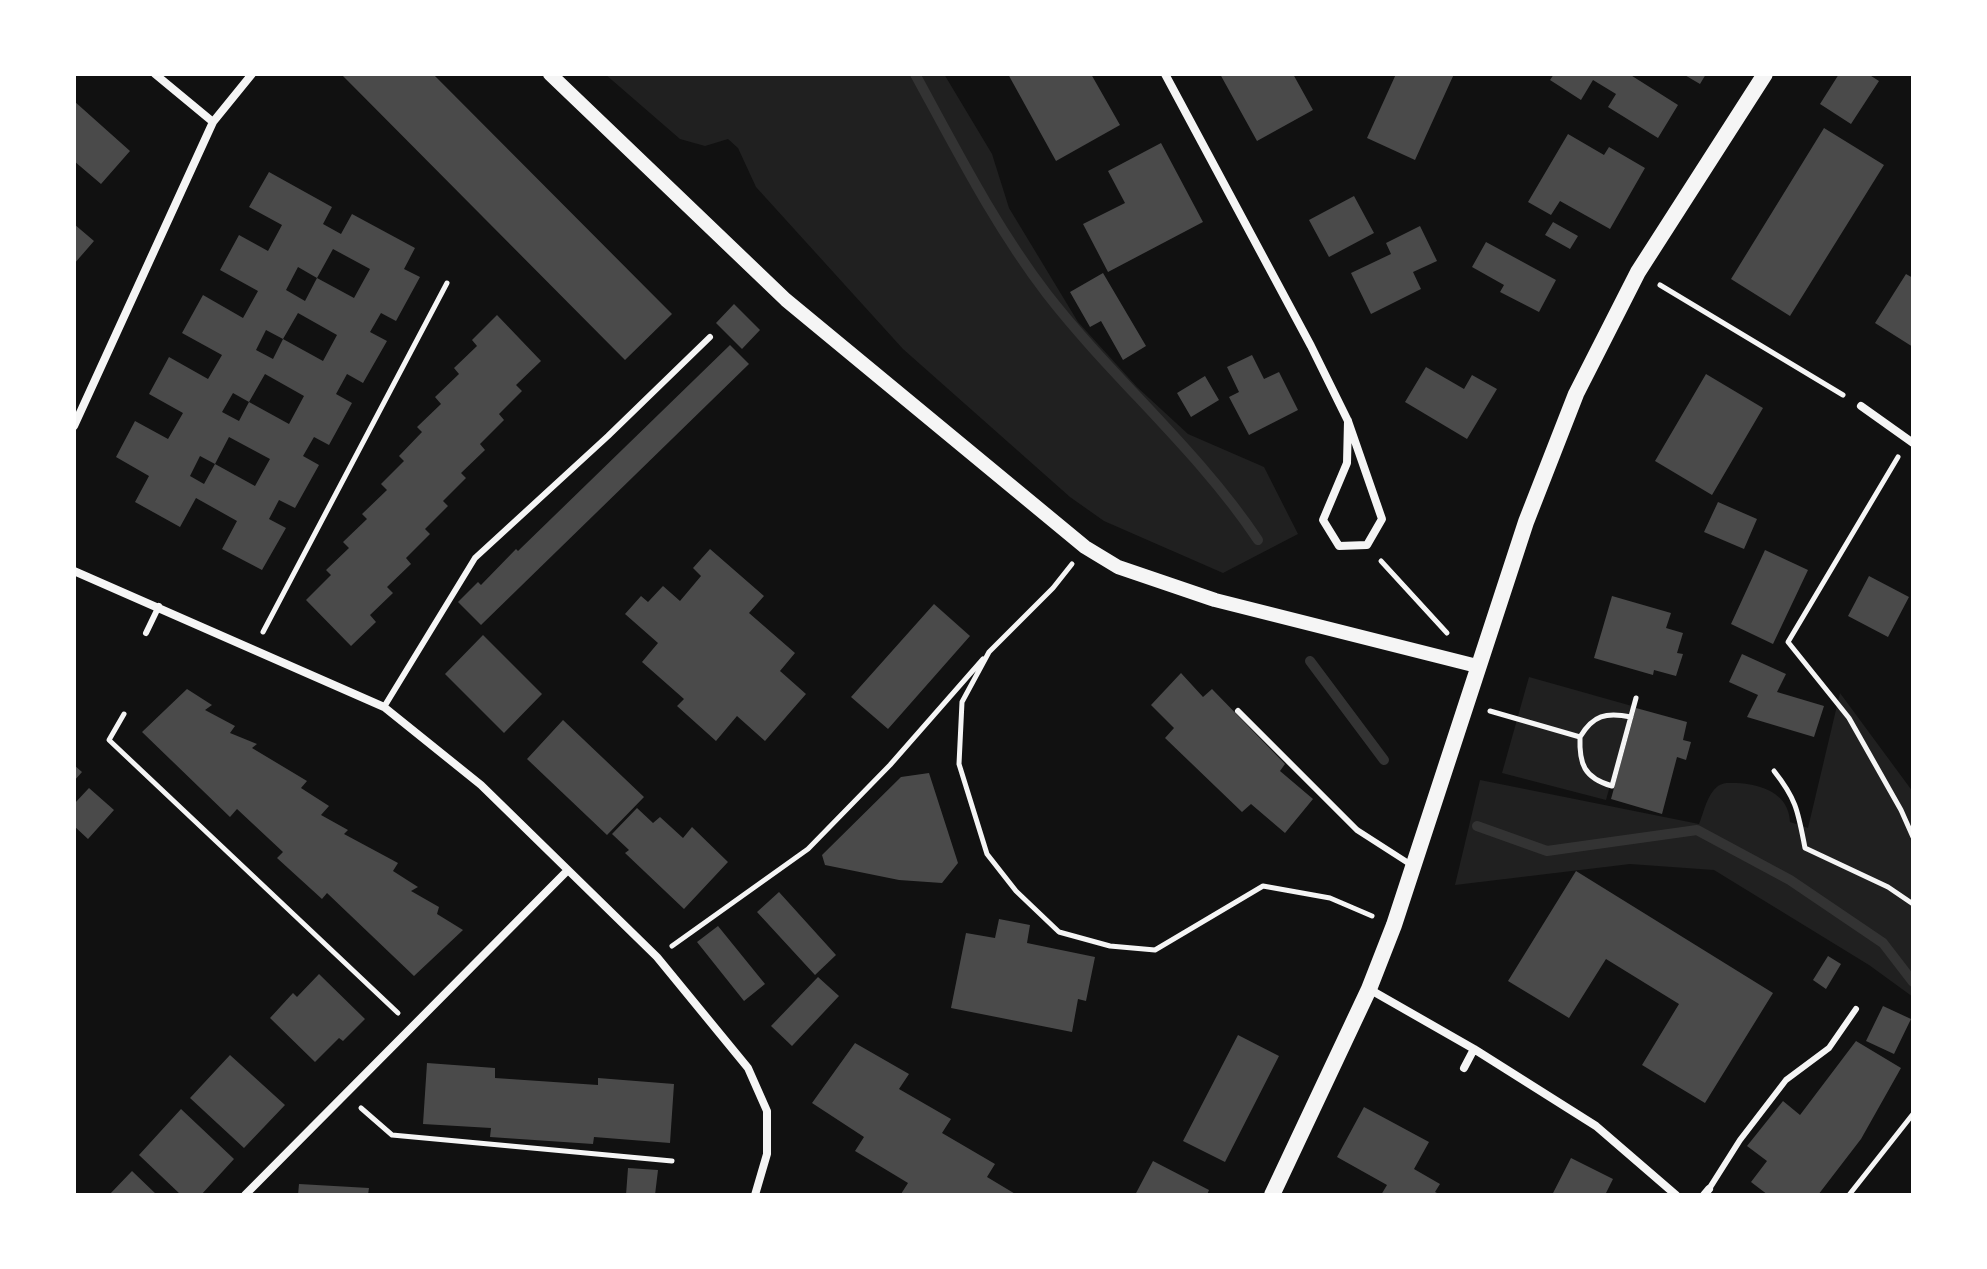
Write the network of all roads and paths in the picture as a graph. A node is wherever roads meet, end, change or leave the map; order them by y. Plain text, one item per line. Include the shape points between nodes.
1 (155, 74) edge
2 (252, 74) edge
3 (550, 74) edge
4 (1165, 74) edge
5 (1765, 74) edge
6 (213, 122) junction
7 (1638, 272) junction
8 (447, 283) dead end
9 (710, 337) dead end
10 (1861, 406) joint
11 (1348, 421) junction
12 (74, 426) edge
13 (1911, 442) edge
14 (1367, 545) junction
15 (1085, 547) junction
16 (74, 571) edge
17 (159, 606) junction
18 (146, 633) dead end
19 (254, 649) junction
20 (989, 652) junction
21 (1477, 666) junction
22 (1636, 698) dead end
23 (1466, 704) junction
24 (384, 707) junction
25 (1238, 711) dead end
26 (124, 714) dead end
27 (1631, 717) junction
28 (1580, 737) junction
29 (1774, 771) dead end
30 (1913, 837) edge
31 (1413, 866) junction
32 (567, 871) junction
33 (1913, 904) edge
34 (1394, 925) junction
35 (657, 957) junction
36 (1369, 989) junction
37 (1856, 1009) dead end
38 (413, 1027) junction
39 (1474, 1049) junction
40 (1464, 1068) dead end
41 (346, 1094) junction
42 (1913, 1114) edge
43 (672, 1161) dead end
44 (1706, 1192) edge
45 (1674, 1194) edge
46 (245, 1195) edge
47 (755, 1195) edge
48 (1272, 1195) edge
49 (1849, 1195) edge

1 - 6 street
2 - 6 street
3 - 15 street via 786,300
4 - 11 street
5 - 7 main road
6 - 12 street
7 - 10 path
7 - 21 main road via 1576,394
8 - 19 path
9 - 24 lane via 475,558
10 - 13 street
11 - 14 street via 1382,519
11 - 14 street via 1347,463 1323,520 1339,546
13 - 30 path via 1788,642 1849,718
14 - 21 path
15 - 20 path via 1053,588
15 - 21 street via 1118,567 1215,600
16 - 17 street
17 - 18 lane
17 - 19 street
19 - 24 street
20 - 34 path via 962,702 959,764 987,854 1059,932 1110,946 1155,950 1263,886 1330,898
20 - 35 path via 808,849
21 - 23 main road
22 - 27 path
23 - 28 path
23 - 31 main road
24 - 32 street via 481,785
25 - 31 lane via 1357,830
26 - 38 path via 109,740
27 - 28 path via 1605,714 1587,725
27 - 28 path via 1612,786 1587,772
29 - 33 path via 1793,794 1805,848
31 - 34 main road
32 - 35 street
32 - 38 street
34 - 36 main road
35 - 47 street via 748,1068 767,1111 767,1154
36 - 39 street
36 - 48 main road
37 - 44 lane via 1829,1048 1786,1080
38 - 41 street
39 - 40 street
39 - 45 street via 1596,1126
41 - 43 path via 392,1135
41 - 46 street
42 - 49 path

